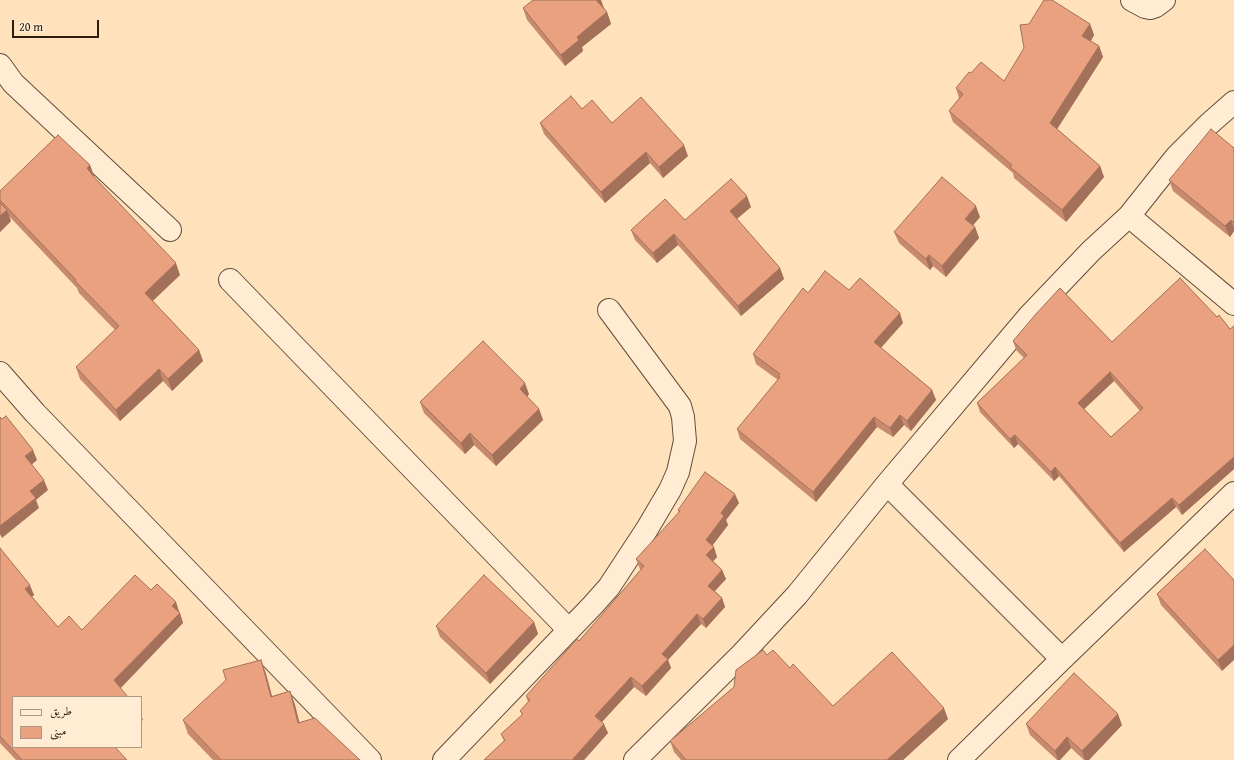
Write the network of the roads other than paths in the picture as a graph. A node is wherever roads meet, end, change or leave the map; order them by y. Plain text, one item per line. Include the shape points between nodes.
1 (1132, 0) edge
2 (1164, 0) edge
3 (0, 65) edge
4 (1234, 102) edge
5 (1129, 216) junction
6 (170, 230) dead end
7 (230, 280) dead end
8 (1234, 304) edge
9 (608, 310) dead end
10 (0, 373) edge
11 (887, 484) junction
12 (1234, 493) edge
13 (569, 630) junction
14 (1062, 659) junction
15 (370, 760) edge
16 (444, 760) edge
17 (635, 760) edge
18 (959, 760) edge

1 - 2 street via 1150,8
3 - 6 street via 13,83
4 - 5 street via 1176,157
5 - 8 street
5 - 11 street via 1091,251 1029,316
7 - 13 street
9 - 13 street via 680,406 685,441 678,472 647,529 609,587
10 - 15 street via 35,413
11 - 14 street
11 - 17 street via 797,596
12 - 14 street
13 - 16 street
14 - 18 street

